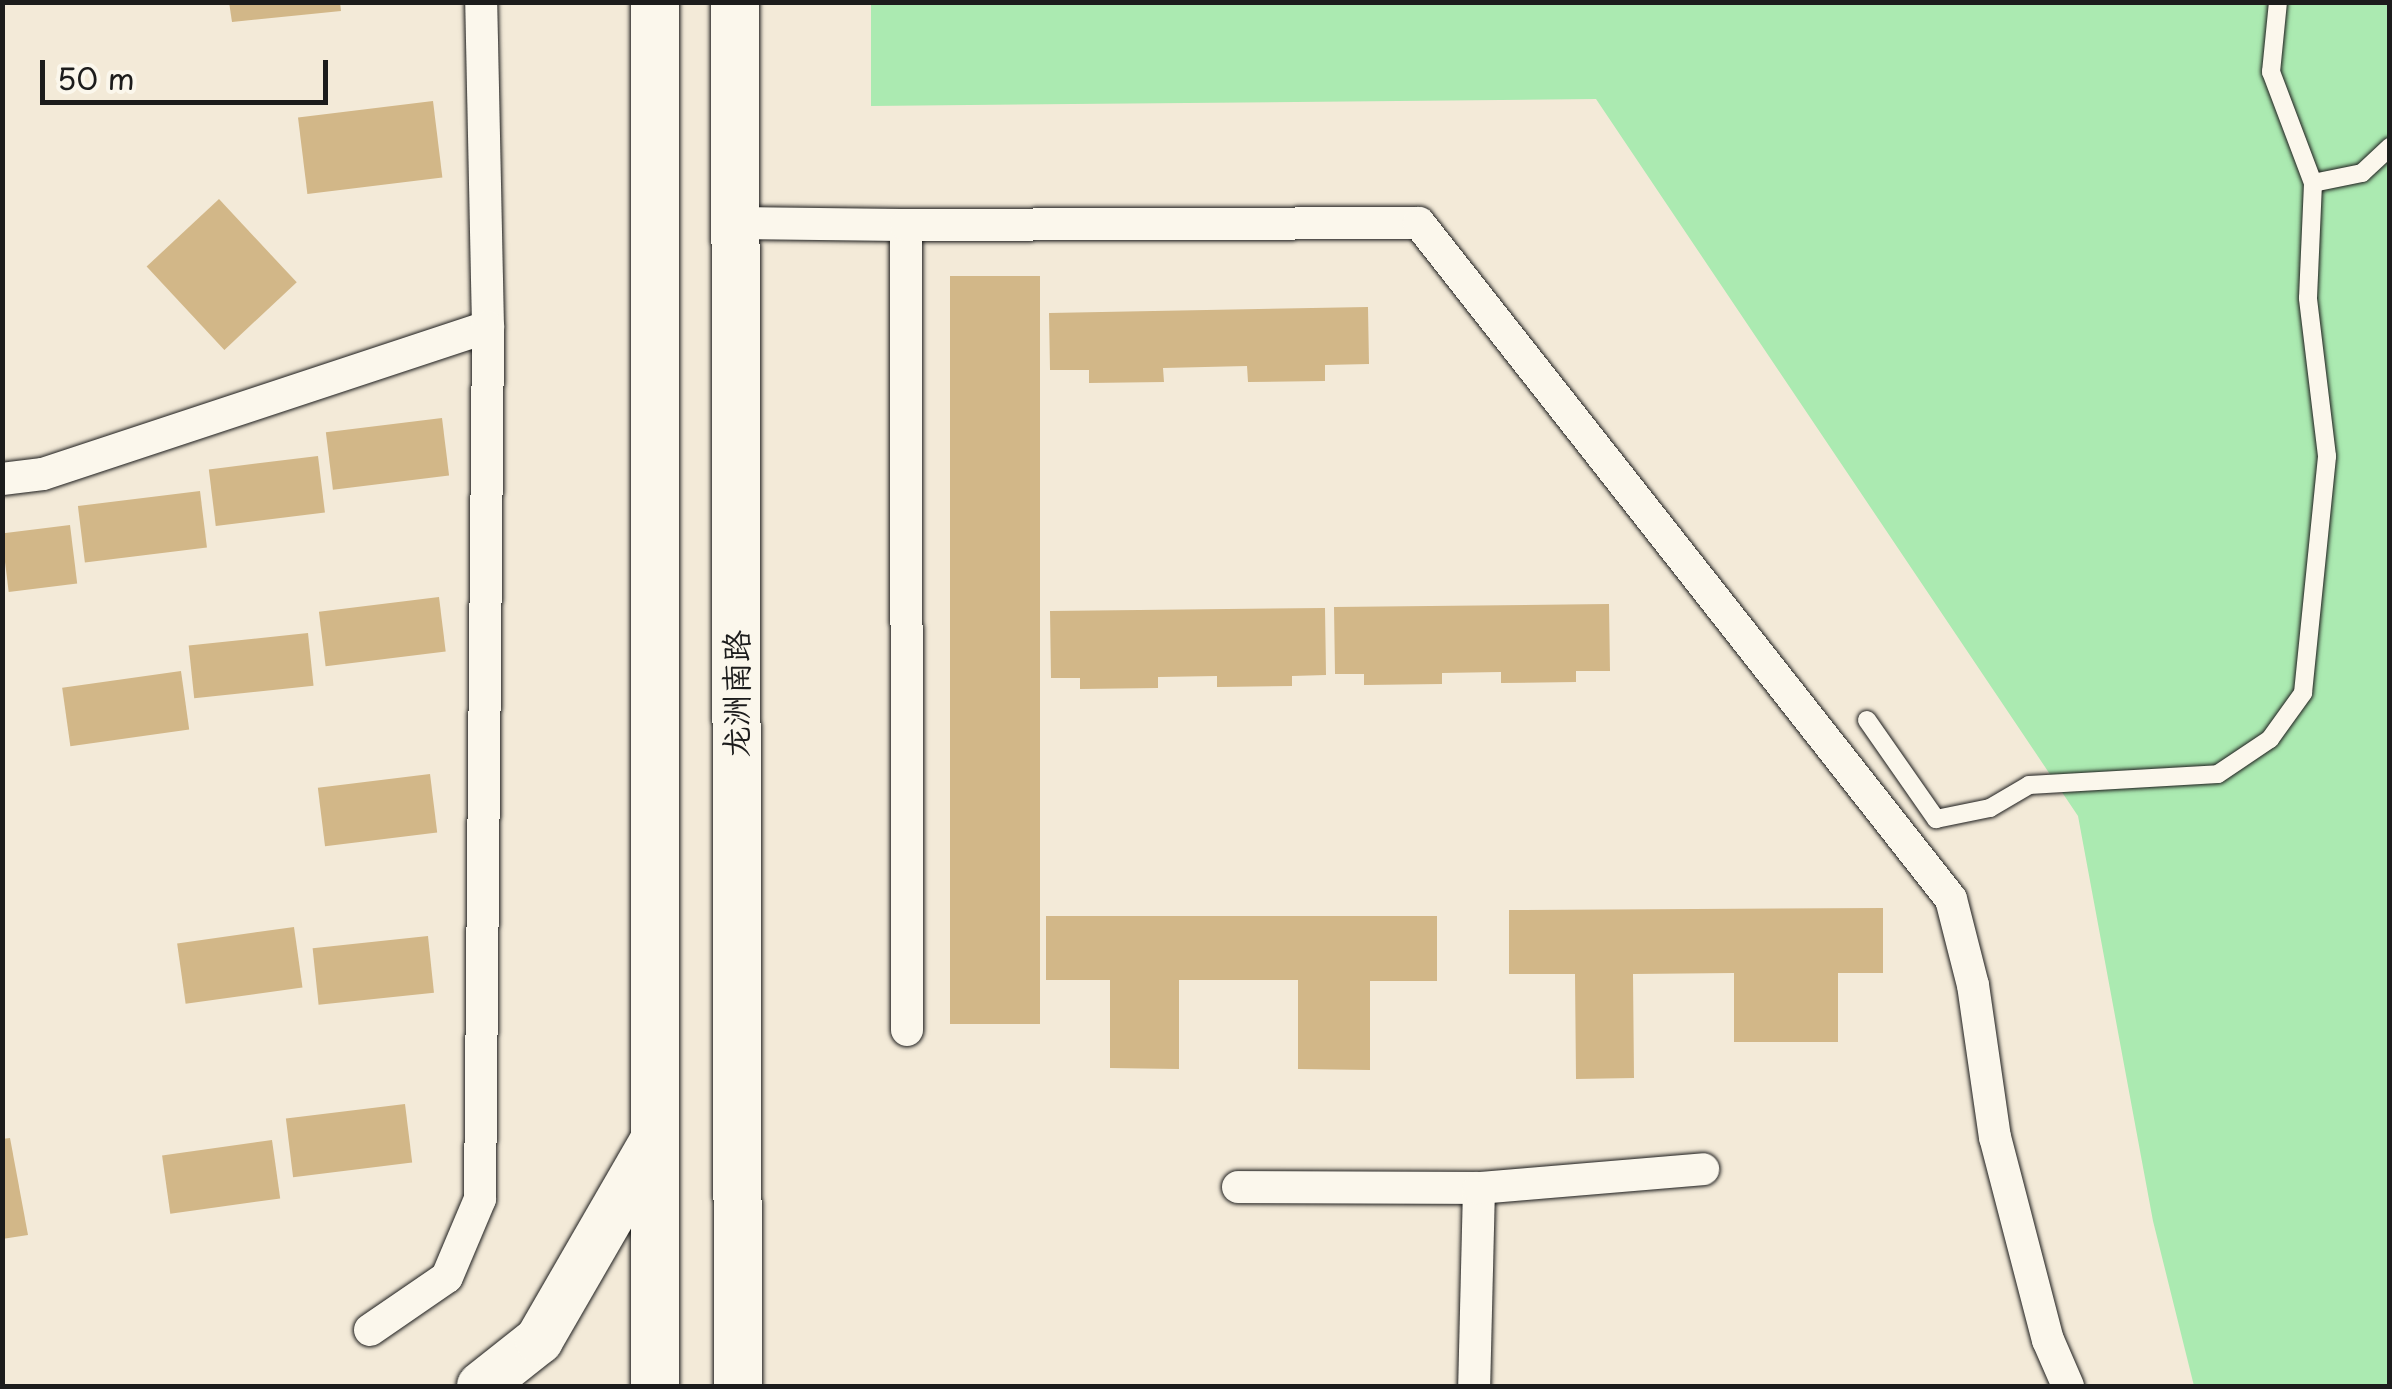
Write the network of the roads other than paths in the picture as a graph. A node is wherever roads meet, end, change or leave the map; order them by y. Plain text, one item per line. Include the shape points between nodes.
1 (481, 2) edge
2 (655, 2) edge
3 (735, 2) edge
4 (2278, 2) edge
5 (2390, 147) edge
6 (2313, 183) junction
7 (732, 223) junction
8 (906, 225) junction
9 (488, 327) junction
10 (2, 479) edge
11 (1868, 720) dead end
12 (907, 1030) dead end
13 (658, 1133) junction
14 (1703, 1169) dead end
15 (1238, 1187) dead end
16 (1479, 1188) junction
17 (370, 1330) dead end
18 (481, 1386) edge
19 (654, 1386) edge
20 (738, 1386) edge
21 (1474, 1386) edge
22 (2068, 1386) edge

1 - 9 street
2 - 13 main road
3 - 7 main road, 龙洲南路
4 - 6 lane via 2270,72
5 - 6 lane via 2362,173
6 - 11 lane via 2308,298 2327,456 2302,693 2270,738 2218,774 2028,785 1990,808 1936,819
7 - 8 street
7 - 20 main road, 龙洲南路
8 - 12 street
8 - 22 street via 1419,223 1951,899 1973,984 1995,1137 2048,1340
9 - 10 street via 44,474
9 - 17 street via 480,1199 447,1277
13 - 18 main road via 539,1340
13 - 19 main road
14 - 16 street
15 - 16 street
16 - 21 street

